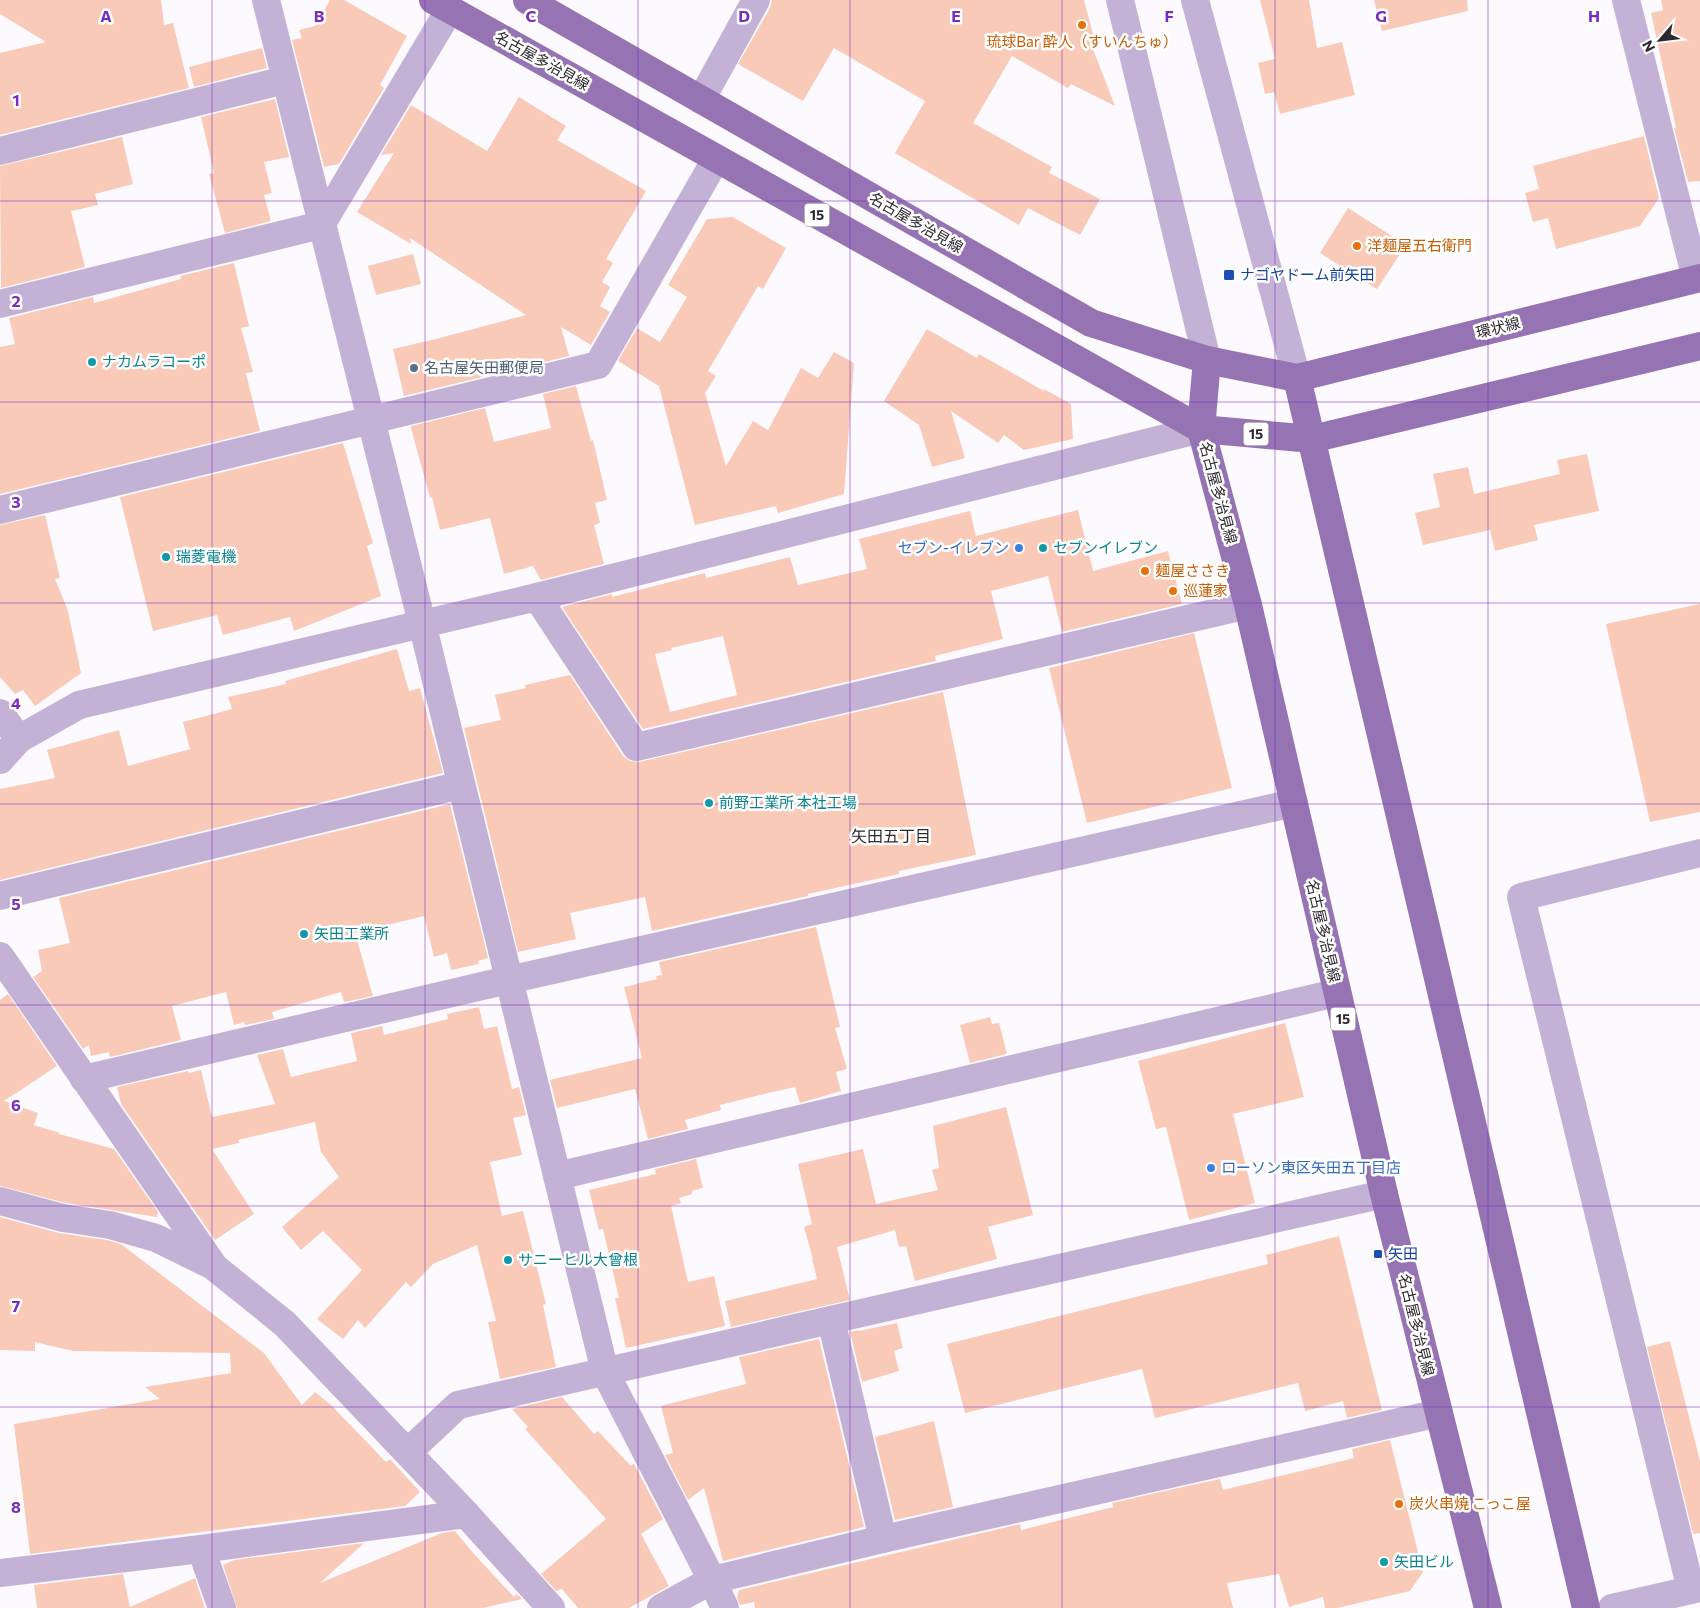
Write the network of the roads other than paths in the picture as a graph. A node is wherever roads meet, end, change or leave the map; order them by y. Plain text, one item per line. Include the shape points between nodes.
1 (266, 0) edge
2 (527, 0) edge
3 (756, 0) edge
4 (1120, 0) edge
5 (1195, 0) edge
6 (1626, 0) edge
7 (442, 5) edge
8 (285, 80) junction
9 (701, 100) junction
10 (0, 150) edge
11 (716, 158) junction
12 (321, 225) junction
13 (1698, 278) edge
14 (0, 304) edge
15 (1700, 346) edge
16 (1207, 360) junction
17 (1297, 378) junction
18 (370, 420) junction
19 (1201, 429) junction
20 (1312, 439) junction
21 (0, 510) edge
22 (536, 597) junction
23 (1248, 605) junction
24 (422, 623) junction
25 (0, 713) edge
26 (19, 739) junction
27 (0, 760) edge
28 (461, 785) junction
29 (1294, 803) junction
30 (1700, 853) edge
31 (0, 896) edge
32 (0, 956) edge
33 (508, 980) junction
34 (1336, 993) junction
35 (84, 1079) junction
36 (557, 1176) junction
37 (1384, 1194) junction
38 (0, 1201) edge
39 (213, 1266) junction
40 (831, 1320) junction
41 (606, 1372) junction
42 (1439, 1413) junction
43 (408, 1452) junction
44 (466, 1514) junction
45 (883, 1539) junction
46 (201, 1549) junction
47 (0, 1573) edge
48 (712, 1580) junction
49 (1696, 1589) edge
50 (222, 1608) edge
51 (551, 1608) edge
52 (661, 1608) edge
53 (725, 1608) edge
54 (1488, 1608) edge
55 (1586, 1608) edge
56 (1612, 1608) edge

1 - 8 street
2 - 9 main road, 名古屋多治見線
3 - 9 street
4 - 16 street
5 - 17 street
6 - 13 street
7 - 11 main road, 名古屋多治見線 / 15
7 - 12 street
8 - 10 street
8 - 12 street
9 - 16 main road, 名古屋多治見線 via 1090,323
11 - 18 street via 598,365
11 - 19 main road, 名古屋多治見線 / 15
12 - 14 street
12 - 18 street
13 - 17 main road, 環状線
15 - 20 main road
16 - 17 main road, 名古屋多治見線
16 - 19 main road, 15
17 - 20 main road
18 - 21 street
18 - 24 street
19 - 20 main road, 名古屋多治見線 / 15
19 - 22 street
19 - 23 main road, 名古屋多治見線 / 15
20 - 55 main road
22 - 23 street via 636,747
22 - 24 street
23 - 29 main road, 名古屋多治見線 / 15
24 - 26 street via 79,705
24 - 28 street
25 - 26 street
26 - 27 street
28 - 31 street
28 - 33 street
29 - 33 street
29 - 34 main road, 名古屋多治見線 / 15
30 - 49 street via 1521,897
32 - 35 street
33 - 35 street
33 - 36 street
34 - 36 street
34 - 37 main road, 名古屋多治見線 / 15
35 - 39 street
36 - 41 street
37 - 40 street
37 - 42 main road, 名古屋多治見線 / 15
38 - 39 street via 63,1218 110,1224 156,1238
39 - 43 street via 285,1324
40 - 41 street
40 - 45 street
41 - 43 street via 458,1405
41 - 48 street
42 - 45 street
42 - 54 main road, 名古屋多治見線 / 15
43 - 44 street
44 - 46 street
44 - 51 street
45 - 48 street
46 - 47 street
46 - 50 street
48 - 52 street
48 - 53 street
49 - 56 street

